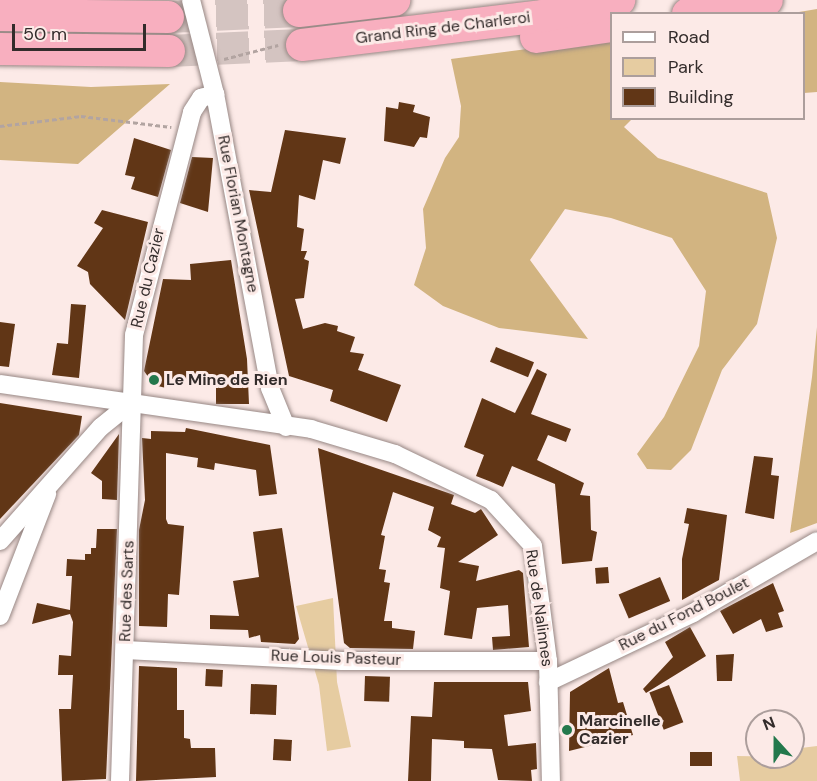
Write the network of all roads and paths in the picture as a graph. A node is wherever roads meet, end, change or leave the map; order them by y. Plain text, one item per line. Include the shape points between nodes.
1 (389, 0) edge
2 (619, 0) edge
3 (767, 0) edge
4 (179, 8) edge
5 (299, 11) tunnel mouth
6 (699, 12) edge
7 (0, 15) edge
8 (610, 26) edge
9 (437, 30) junction
10 (292, 45) joint
11 (0, 49) edge
12 (169, 51) tunnel mouth
13 (207, 63) junction
14 (215, 94) junction
15 (0, 126) edge
16 (187, 129) junction
17 (0, 384) edge
18 (133, 401) junction
19 (286, 427) junction
20 (52, 481) junction
21 (0, 542) edge
22 (817, 542) edge
23 (0, 616) edge
24 (125, 650) junction
25 (548, 661) junction
26 (548, 682) junction
27 (120, 781) edge
28 (550, 781) edge

1 - 5 highway, Grand Ring de Charleroi
2 - 9 highway, Grand Ring de Charleroi via 543,16
3 - 6 highway
4 - 7 highway
4 - 13 street, Rue Florian Montagne
8 - 9 highway via 461,49
9 - 10 highway, Grand Ring de Charleroi
10 - 13 path
11 - 12 highway
13 - 14 street, Rue Florian Montagne
14 - 16 street, Rue du Cazier via 198,100
14 - 19 street, Rue Florian Montagne via 270,388
15 - 16 path via 81,116
16 - 18 street, Rue du Cazier via 134,334 137,344 130,375
17 - 18 street, Rue de Nalinnes
18 - 19 street, Rue de Nalinnes
18 - 20 street via 101,427
18 - 24 street, Rue des Sarts
19 - 25 street, Rue de Nalinnes via 311,429 395,454 491,500 533,546
20 - 21 street
20 - 23 street
22 - 26 street, Rue du Fond Boulet via 693,613
24 - 25 street, Rue Louis Pasteur via 342,661
24 - 27 street, Rue des Sarts
25 - 26 street, Rue de Nalinnes
26 - 28 street, Rue de Nalinnes

